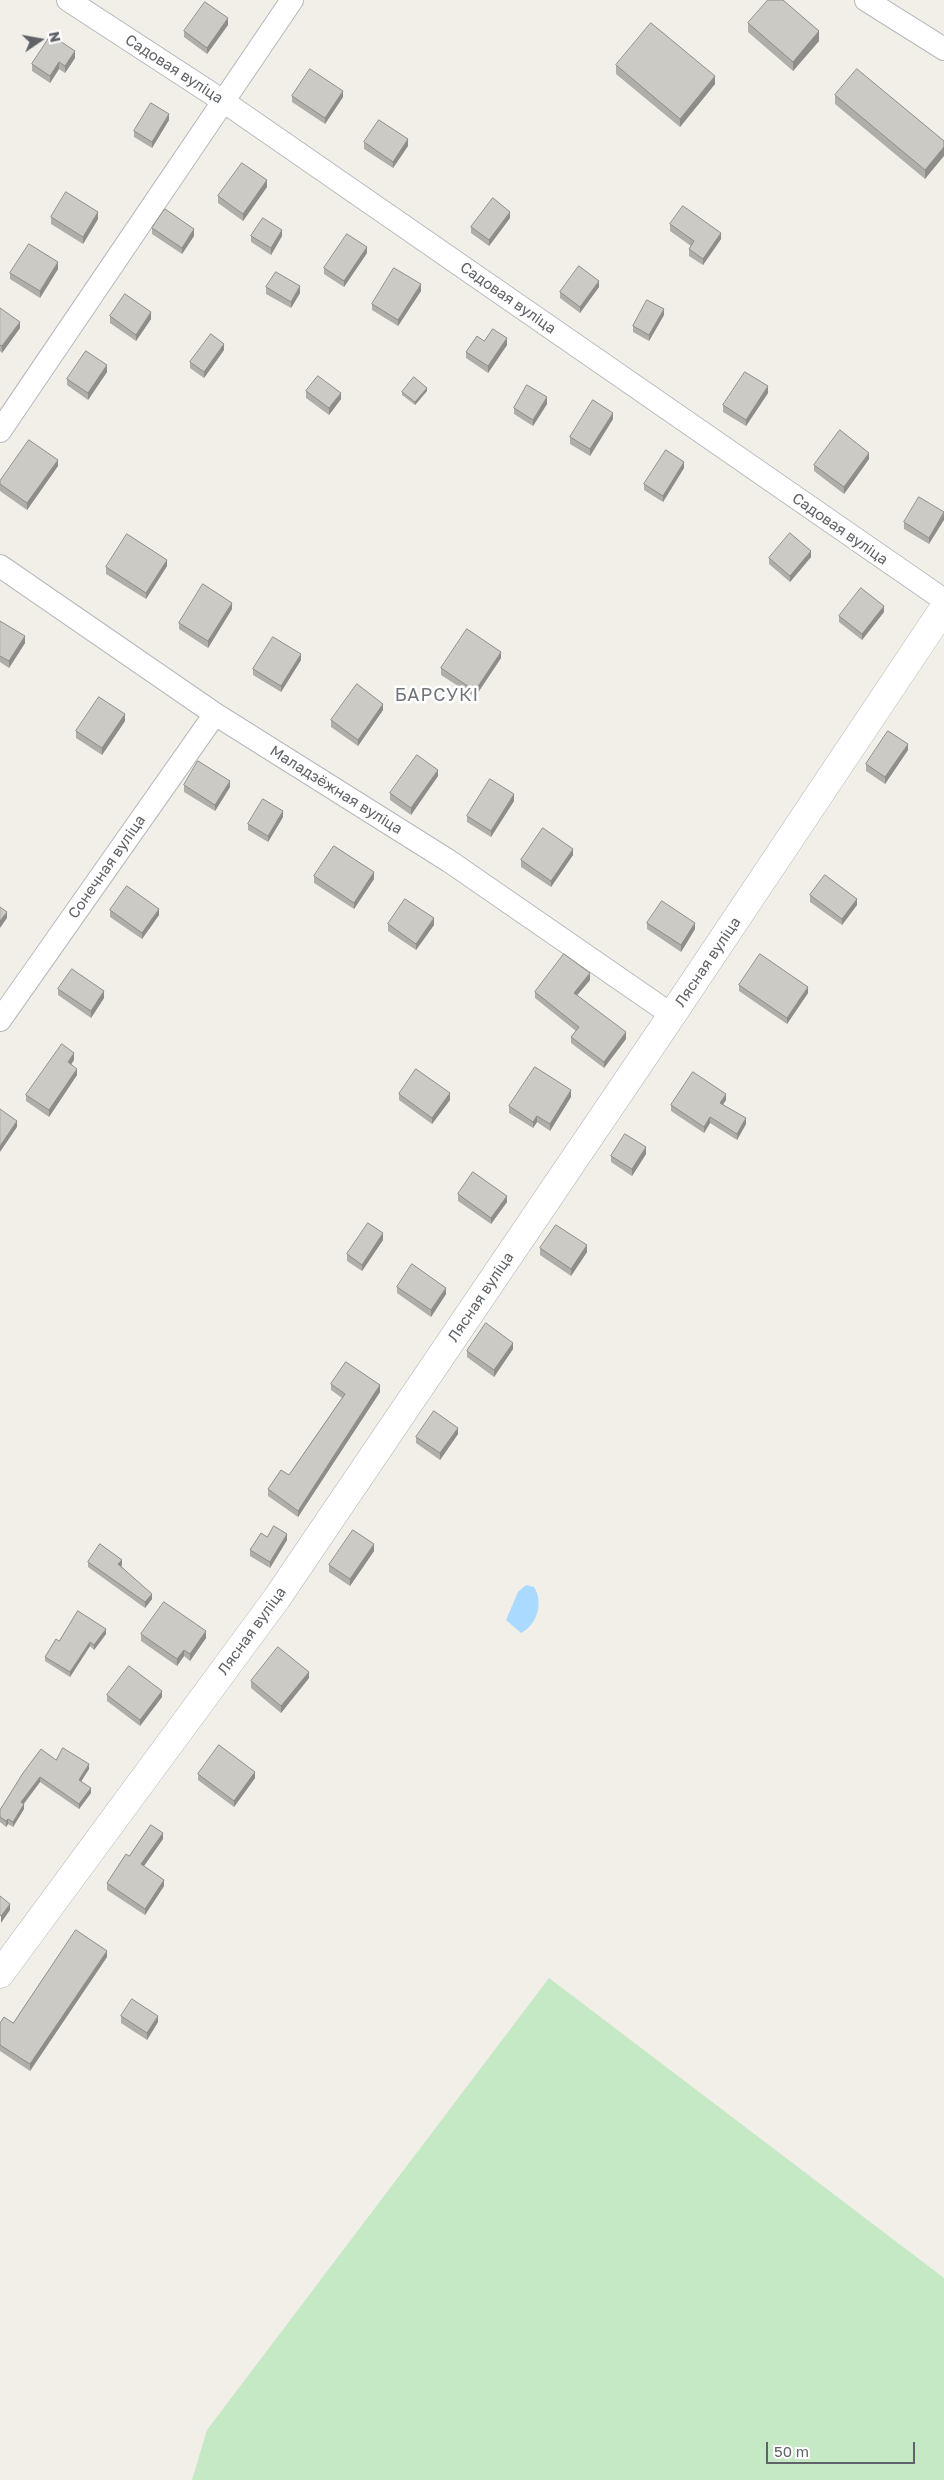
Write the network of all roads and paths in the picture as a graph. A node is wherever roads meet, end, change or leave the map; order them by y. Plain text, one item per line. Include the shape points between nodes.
1 (68, 0) edge
2 (292, 0) edge
3 (866, 0) edge
4 (944, 49) edge
5 (223, 101) junction
6 (0, 431) edge
7 (0, 566) edge
8 (944, 600) edge
9 (944, 608) edge
10 (215, 714) junction
11 (672, 1015) junction
12 (0, 1020) edge
13 (0, 1974) edge

1 - 5 street, Садовая вуліца
2 - 5 street
3 - 4 street
5 - 6 street
5 - 8 street, Садовая вуліца
7 - 10 street, Маладзёжная вуліца
9 - 11 street, Лясная вуліца
10 - 11 street, Маладзёжная вуліца via 449,861
10 - 12 street, Сонечная вуліца
11 - 13 street, Лясная вуліца via 277,1598

